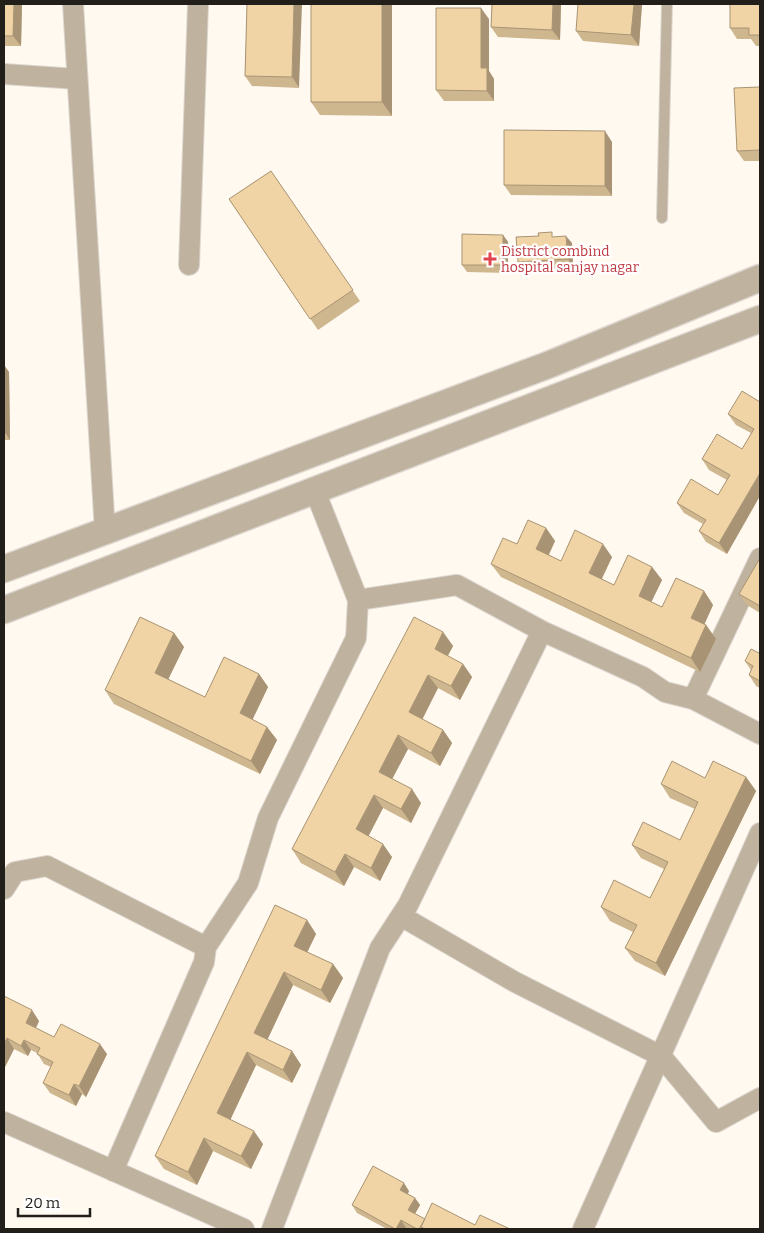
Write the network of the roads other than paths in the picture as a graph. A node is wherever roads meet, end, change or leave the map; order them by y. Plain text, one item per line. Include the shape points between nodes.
1 (73, 4) edge
2 (198, 4) edge
3 (667, 4) edge
4 (4, 74) edge
5 (77, 80) junction
6 (662, 218) dead end
7 (188, 265) dead end
8 (760, 278) edge
9 (760, 319) edge
10 (315, 490) junction
11 (105, 532) junction
12 (760, 558) edge
13 (4, 569) edge
14 (358, 600) junction
15 (4, 610) edge
16 (542, 631) junction
17 (692, 699) junction
18 (760, 734) edge
19 (760, 833) edge
20 (4, 889) edge
21 (401, 916) junction
22 (206, 947) junction
23 (661, 1056) junction
24 (760, 1098) edge
25 (4, 1122) edge
26 (113, 1171) junction
27 (244, 1229) edge
28 (272, 1229) edge
29 (583, 1229) edge

1 - 5 street
2 - 7 street
3 - 6 lane
4 - 5 street
5 - 11 street
8 - 11 street via 548,365
9 - 10 street
10 - 14 street
10 - 15 street
11 - 13 street
12 - 17 street
14 - 16 street via 456,586
14 - 22 street via 356,638 268,818 248,883
16 - 17 street via 643,676 665,692
16 - 21 street
17 - 18 street
19 - 23 street
20 - 22 street via 15,872 47,866
21 - 23 street via 515,982
21 - 28 street via 380,948
22 - 26 street via 204,962
23 - 24 street via 716,1122
23 - 29 street
25 - 26 street
26 - 27 street

